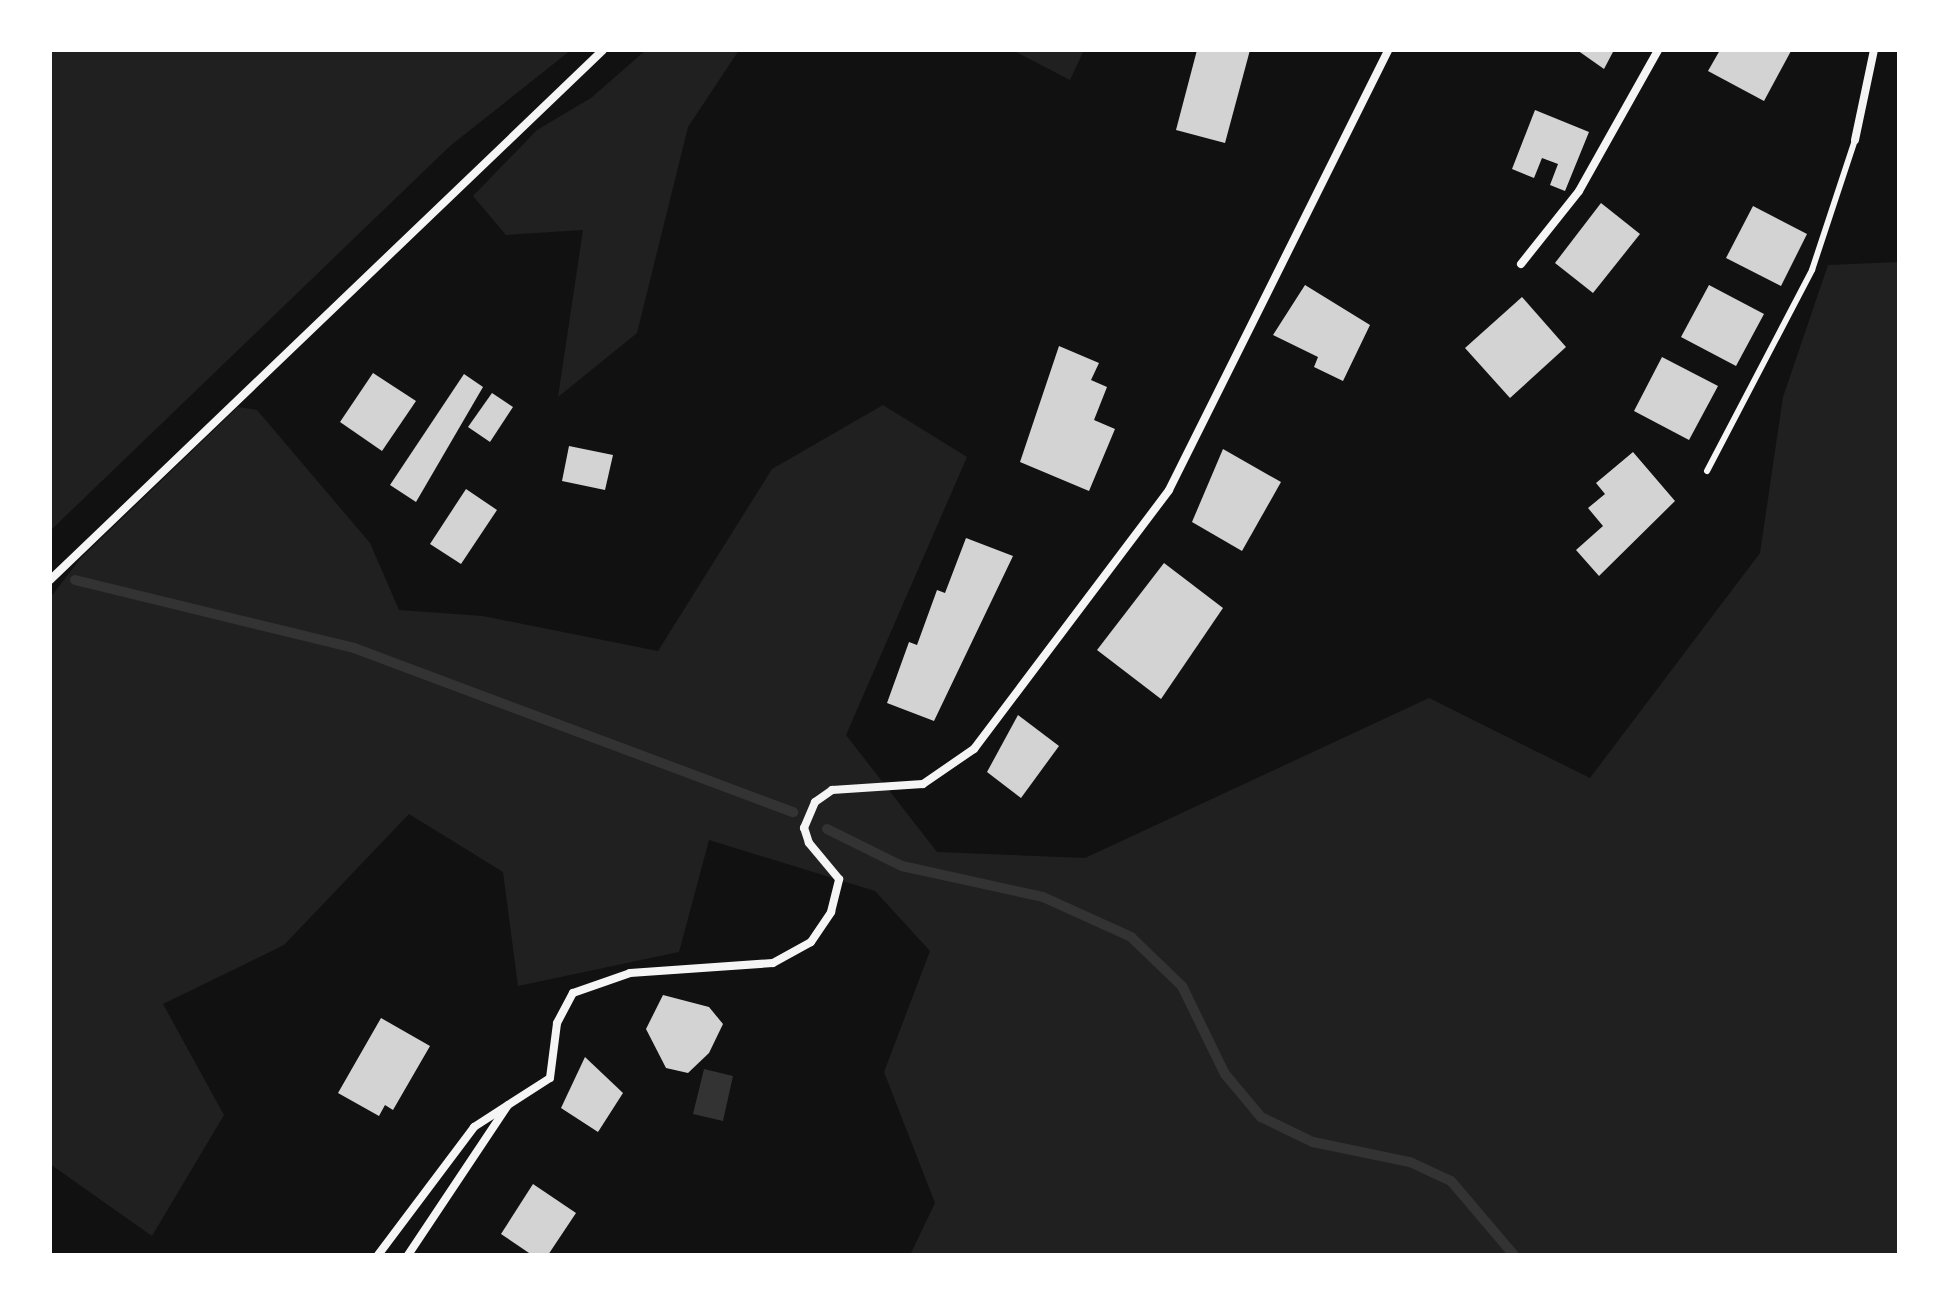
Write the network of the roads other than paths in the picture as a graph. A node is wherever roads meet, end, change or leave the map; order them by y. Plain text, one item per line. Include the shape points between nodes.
1 (603, 50) edge
2 (1388, 50) edge
3 (1658, 50) edge
4 (1874, 50) edge
5 (1855, 140) joint
6 (1521, 264) dead end
7 (1707, 471) dead end
8 (50, 580) edge
9 (508, 1104) junction
10 (378, 1255) edge
11 (408, 1255) edge

1 - 8 street
2 - 9 street via 1207,419 1128,549 974,749 923,784 832,790 815,802 804,828 839,879 831,912 811,942 773,963 630,973 573,993 557,1023 550,1078
3 - 6 street via 1579,191
4 - 5 street
5 - 7 lane via 1812,270
9 - 10 street via 474,1127
9 - 11 street

